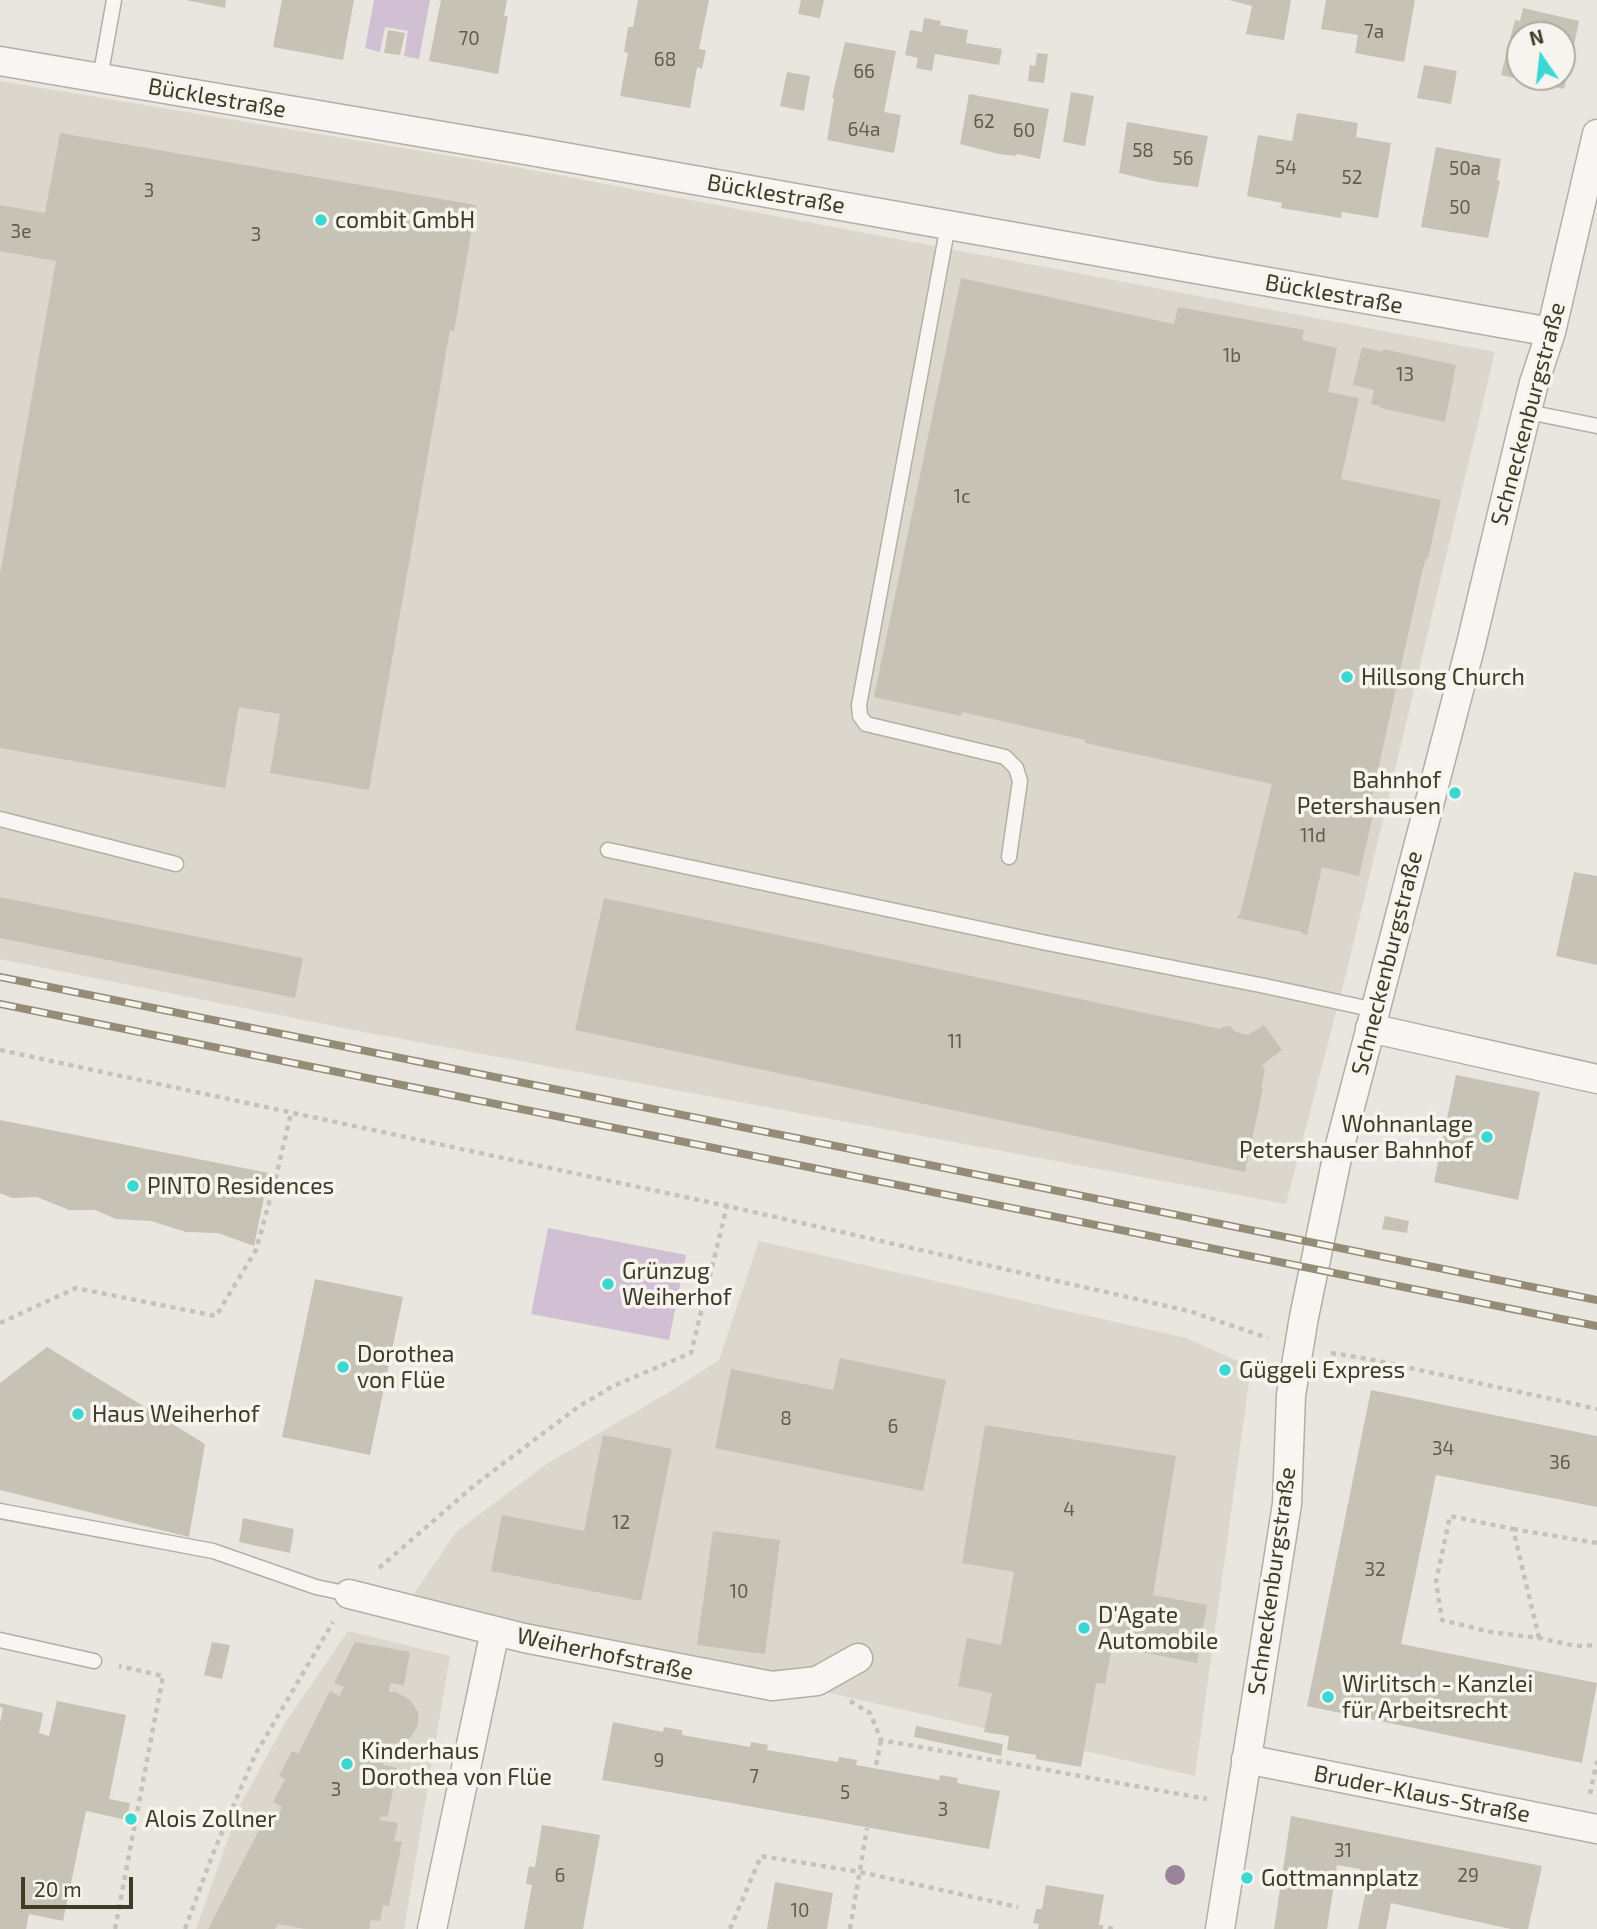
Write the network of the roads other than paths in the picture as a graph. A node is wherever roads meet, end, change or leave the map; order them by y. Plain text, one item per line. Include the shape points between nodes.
1 (114, 0) edge
2 (0, 61) edge
3 (100, 78) junction
4 (1597, 134) edge
5 (1587, 222) edge
6 (948, 225) junction
7 (1551, 332) junction
8 (1528, 412) junction
9 (1597, 426) edge
10 (0, 819) edge
11 (608, 850) dead end
12 (1009, 856) dead end
13 (176, 864) dead end
14 (1372, 1019) junction
15 (1597, 1079) edge
16 (0, 1511) edge
17 (349, 1594) joint
18 (495, 1630) junction
19 (0, 1640) edge
20 (858, 1658) dead end
21 (94, 1661) road end
22 (1247, 1759) junction
23 (1597, 1829) edge
24 (432, 1929) edge
25 (1220, 1929) edge

1 - 3 lane
2 - 3 street, Bücklestraße
3 - 6 street, Bücklestraße
4 - 5 street, Schneckenburgstraße
5 - 7 street, Schneckenburgstraße
6 - 7 street, Bücklestraße
6 - 12 lane via 860,716 866,724 1004,757 1016,768 1020,781
7 - 8 street, Schneckenburgstraße
8 - 9 lane
8 - 14 street, Schneckenburgstraße
10 - 13 lane
11 - 14 lane via 1265,986
14 - 15 street
14 - 22 street, Schneckenburgstraße via 1338,1153 1299,1345 1291,1395 1287,1504
16 - 17 lane via 213,1551
17 - 18 street, Weiherhofstraße
18 - 20 street, Weiherhofstraße via 772,1686 817,1681
18 - 24 street
19 - 21 lane
22 - 23 street, Bruder-Klaus-Straße
22 - 25 street, Schneckenburgstraße

